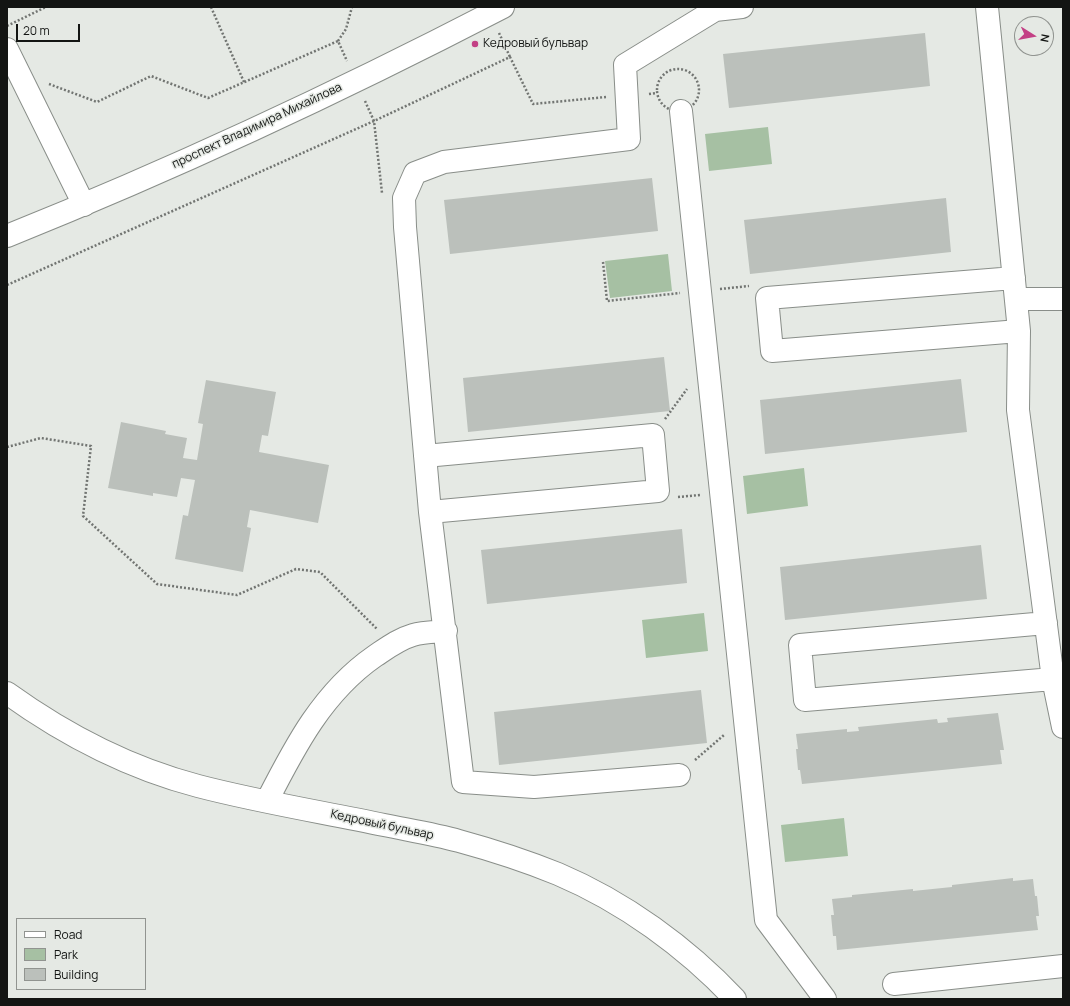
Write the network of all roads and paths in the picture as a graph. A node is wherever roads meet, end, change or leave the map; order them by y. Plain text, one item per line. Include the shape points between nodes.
1 (46, 7) edge
2 (212, 7) edge
3 (352, 7) edge
4 (503, 7) edge
5 (742, 7) edge
6 (987, 7) edge
7 (7, 26) edge
8 (499, 34) dead end
9 (338, 41) junction
10 (7, 48) edge
11 (510, 57) junction
12 (42, 81) dead end
13 (356, 81) junction
14 (244, 82) junction
15 (656, 93) dead end
16 (626, 96) junction
17 (681, 111) dead end
18 (374, 122) junction
19 (382, 198) dead end
20 (84, 205) junction
21 (7, 236) edge
22 (1014, 278) junction
23 (7, 285) edge
24 (1016, 299) junction
25 (1063, 299) edge
26 (1019, 331) junction
27 (707, 363) junction
28 (653, 435) junction
29 (7, 447) edge
30 (425, 456) junction
31 (658, 491) junction
32 (721, 493) junction
33 (430, 512) junction
34 (1046, 623) junction
35 (446, 631) junction
36 (392, 644) junction
37 (1056, 651) edge
38 (1053, 679) junction
39 (7, 692) edge
40 (744, 717) junction
41 (1063, 726) edge
42 (679, 775) joint
43 (267, 801) junction
44 (1063, 966) edge
45 (894, 984) dead end
46 (735, 999) edge
47 (825, 999) edge

1 - 7 path
2 - 14 path
3 - 9 path via 346,29
4 - 13 street, проспект Владимира Михайлова
5 - 16 street via 715,10 625,65
6 - 22 street
8 - 11 path
9 - 13 path
9 - 14 path
10 - 20 street
11 - 16 path via 533,104
11 - 18 path
12 - 14 path via 97,102 151,76 208,98
13 - 18 path
13 - 20 street, проспект Владимира Михайлова
15 - 16 path
16 - 30 street via 629,139 444,162 415,173 404,198 405,228
17 - 27 street
18 - 19 path
18 - 23 path
20 - 21 street, проспект Владимира Михайлова
22 - 24 street
22 - 26 street via 767,298 772,351
24 - 25 street
24 - 26 street
26 - 34 street via 1018,410
27 - 28 path
27 - 32 street
28 - 30 street
28 - 31 street
29 - 36 path via 41,438 91,446 83,516 157,584 237,595 296,569 320,572
30 - 33 street
31 - 32 path via 674,497
31 - 33 street
32 - 40 street
33 - 35 street
34 - 37 street
34 - 38 street via 800,644 805,700
35 - 36 street via 412,635
35 - 42 street via 463,782 534,787
36 - 43 street via 361,666 337,688 311,721
37 - 38 street
38 - 41 street
39 - 43 street, Кедровый бульвар via 39,716 93,746 197,786
40 - 42 path
40 - 47 street via 766,920
43 - 46 street, Кедровый бульвар via 457,840 558,874 610,901 650,926 683,950
44 - 45 street

